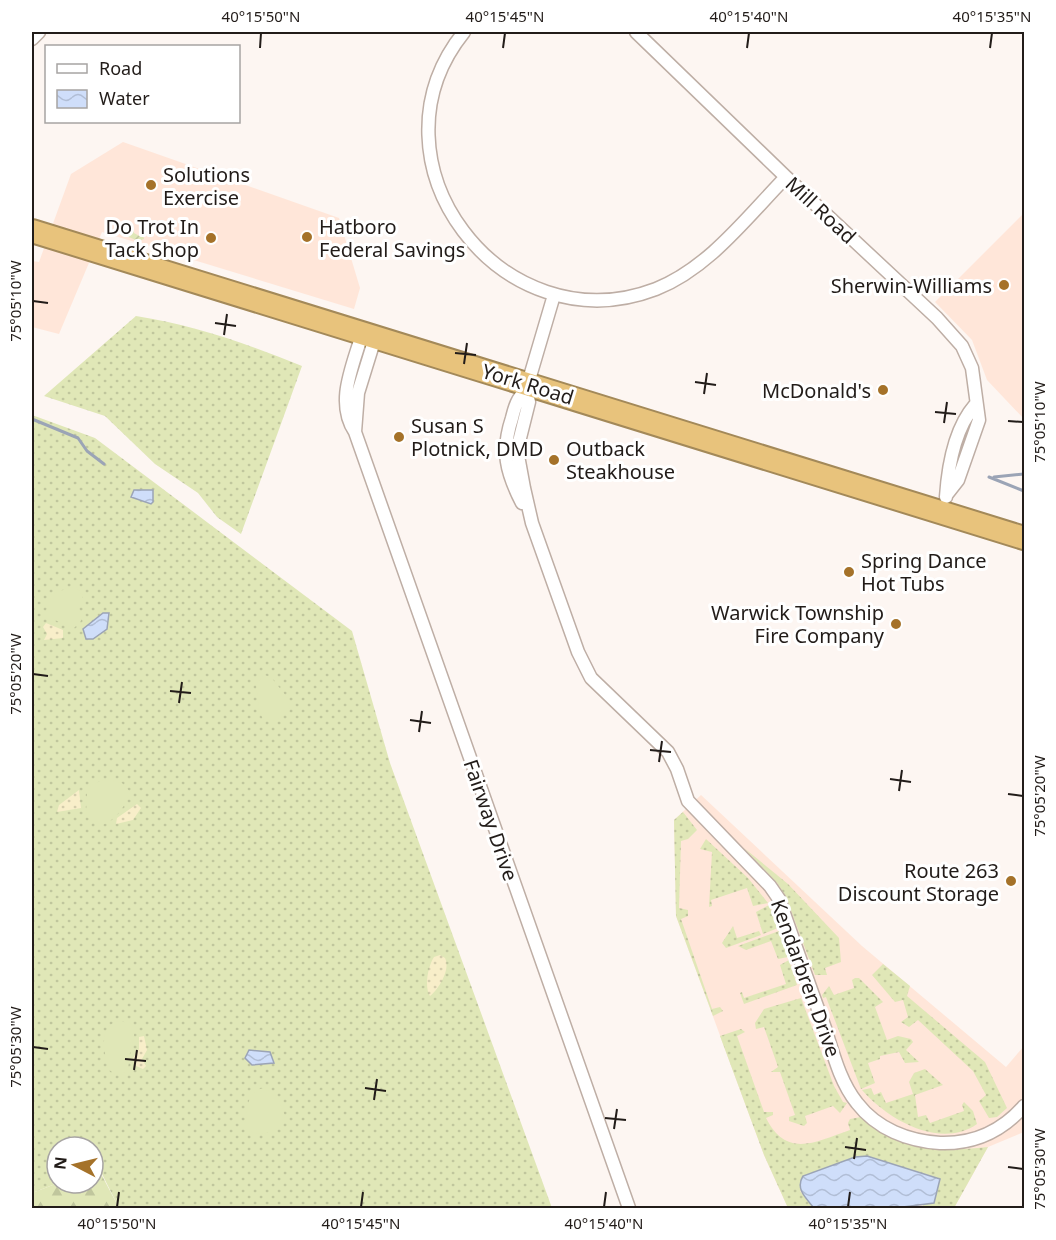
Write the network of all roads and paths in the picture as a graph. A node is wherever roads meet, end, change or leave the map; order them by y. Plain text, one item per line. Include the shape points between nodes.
1 (39, 32) edge
2 (464, 32) edge
3 (636, 32) edge
4 (32, 39) edge
5 (786, 177) junction
6 (32, 231) edge
7 (554, 295) junction
8 (369, 336) junction
9 (527, 387) junction
10 (944, 503) junction
11 (1024, 538) edge
12 (1024, 1106) edge
13 (628, 1209) edge

1 - 4 street
2 - 7 street via 442,70 431,108 430,149 439,188 457,225 483,256 516,279
3 - 5 street, Mill Road
5 - 7 street via 707,258 669,283 642,294 614,299
5 - 10 street, Mill Road via 949,331 967,355 975,405 966,416 947,477
6 - 8 highway, York Road
7 - 9 street, Kendarbren Drive
8 - 9 highway, York Road
8 - 13 street, Fairway Drive via 346,394 346,418 355,432
9 - 10 highway, York Road
9 - 12 street, Kendarbren Drive via 529,402 517,450 532,523 584,669 668,752 688,801 779,899 846,1087 857,1104 887,1130 928,1142 949,1143 973,1141 1003,1126
10 - 11 highway, York Road

